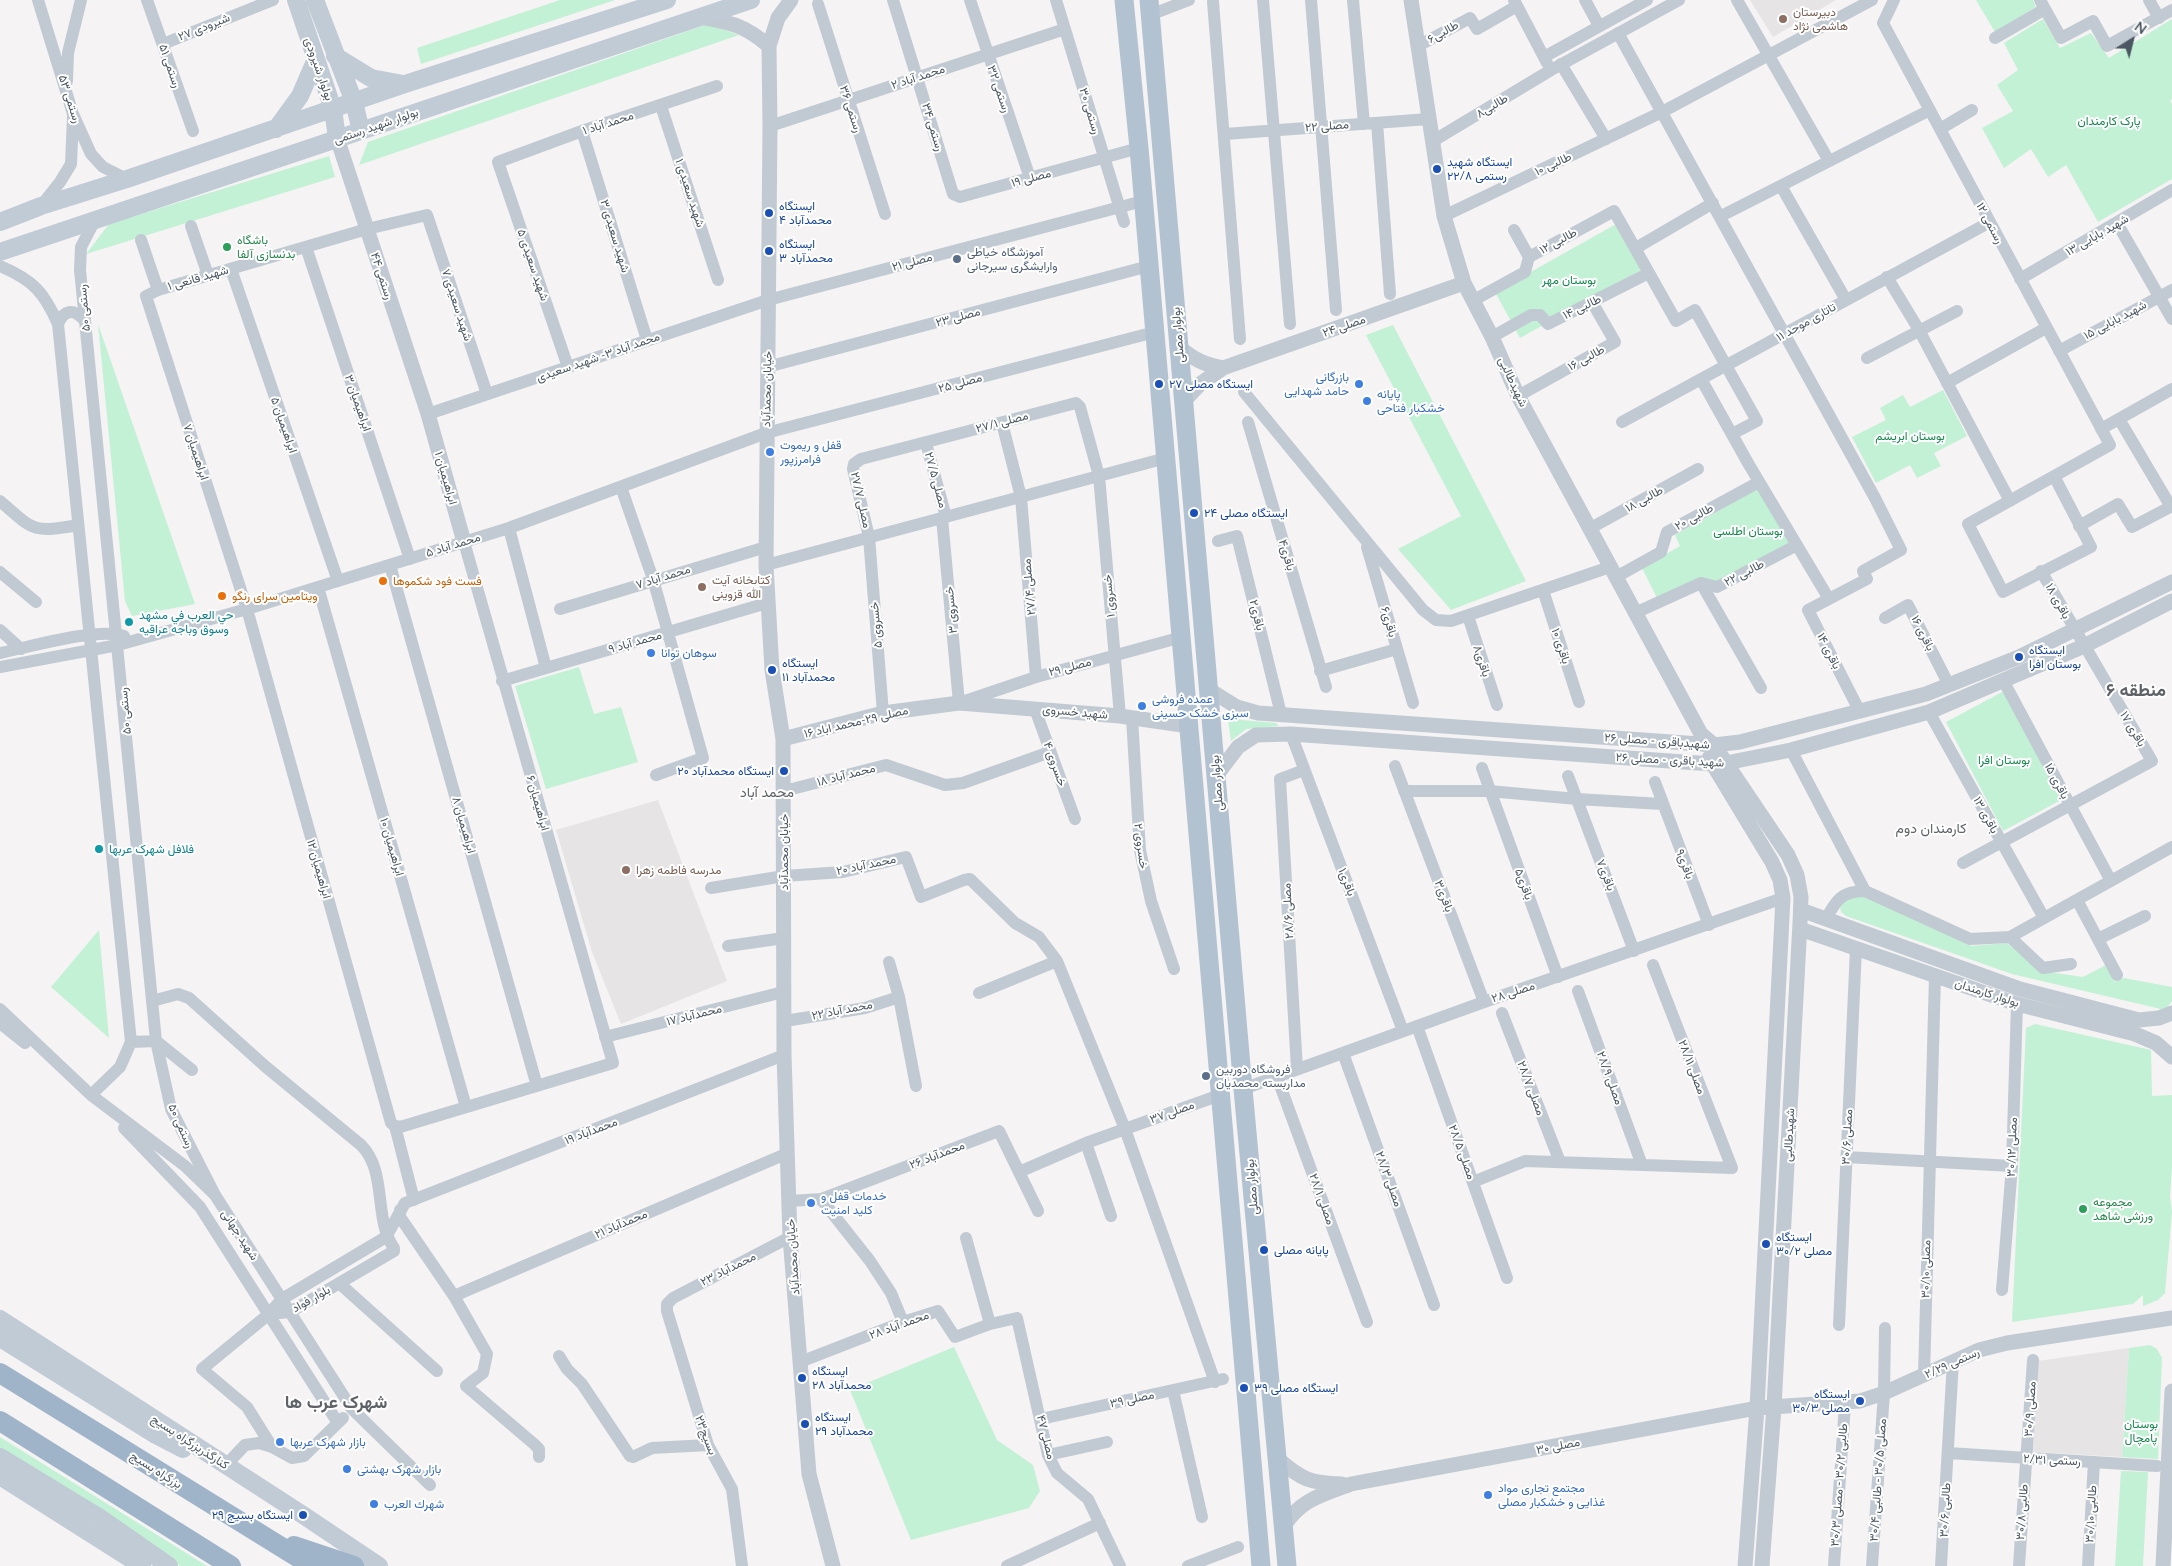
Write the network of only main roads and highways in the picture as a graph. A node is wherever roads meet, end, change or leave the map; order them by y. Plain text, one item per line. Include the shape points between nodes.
1 (296, 0) edge
2 (315, 0) edge
3 (667, 0) edge
4 (751, 0) edge
5 (1124, 0) edge
6 (1149, 7) edge
7 (512, 50) junction
8 (335, 56) junction
9 (316, 59) junction
10 (516, 79) junction
11 (405, 84) junction
12 (354, 102) junction
13 (333, 109) junction
14 (284, 126) junction
15 (361, 131) junction
16 (337, 138) junction
17 (298, 153) junction
18 (0, 222) edge
19 (0, 252) edge
20 (0, 1319) edge
21 (4, 1340) edge
22 (0, 1373) edge
23 (0, 1421) edge
24 (0, 1457) edge
25 (226, 1465) junction
26 (0, 1476) edge
27 (257, 1533) junction
28 (142, 1566) edge
29 (169, 1566) edge
30 (231, 1566) edge
31 (312, 1566) edge
32 (354, 1566) edge
33 (379, 1566) edge
34 (1261, 1566) edge
35 (1287, 1566) edge

1 - 9 main road, بولوار شیرودی
2 - 8 main road, بولوار شیرودی
3 - 7 main road
4 - 10 main road, بولوار شهید رستمی
5 - 34 main road, بولوار مصلی via 1140,148
6 - 35 main road, بولوار مصلی
7 - 10 main road via 506,56 505,65 508,74
7 - 11 main road
8 - 11 main road via 371,78
8 - 12 main road, بولوار شیرودی
9 - 13 main road, بولوار شیرودی
9 - 14 main road
10 - 15 main road, بولوار شهید رستمی
11 - 12 main road
12 - 13 main road
12 - 15 main road, بولوار شیرودی
13 - 14 main road
13 - 16 main road, بولوار شیرودی
14 - 17 main road via 297,128 300,136
14 - 18 main road
15 - 16 main road, بولوار شهید رستمی
16 - 17 main road, بولوار شهید رستمی
17 - 19 main road, بولوار شهید رستمی
20 - 25 main road, کنارگذربزرگراه بسیج
21 - 25 main road via 156,1435 189,1452
22 - 27 highway, بزرگراه بسیج
23 - 30 highway
24 - 29 main road via 100,1518
25 - 33 main road, کنارگذربزرگراه بسیج
26 - 28 main road
27 - 31 highway, بزرگراه بسیج
27 - 32 highway

